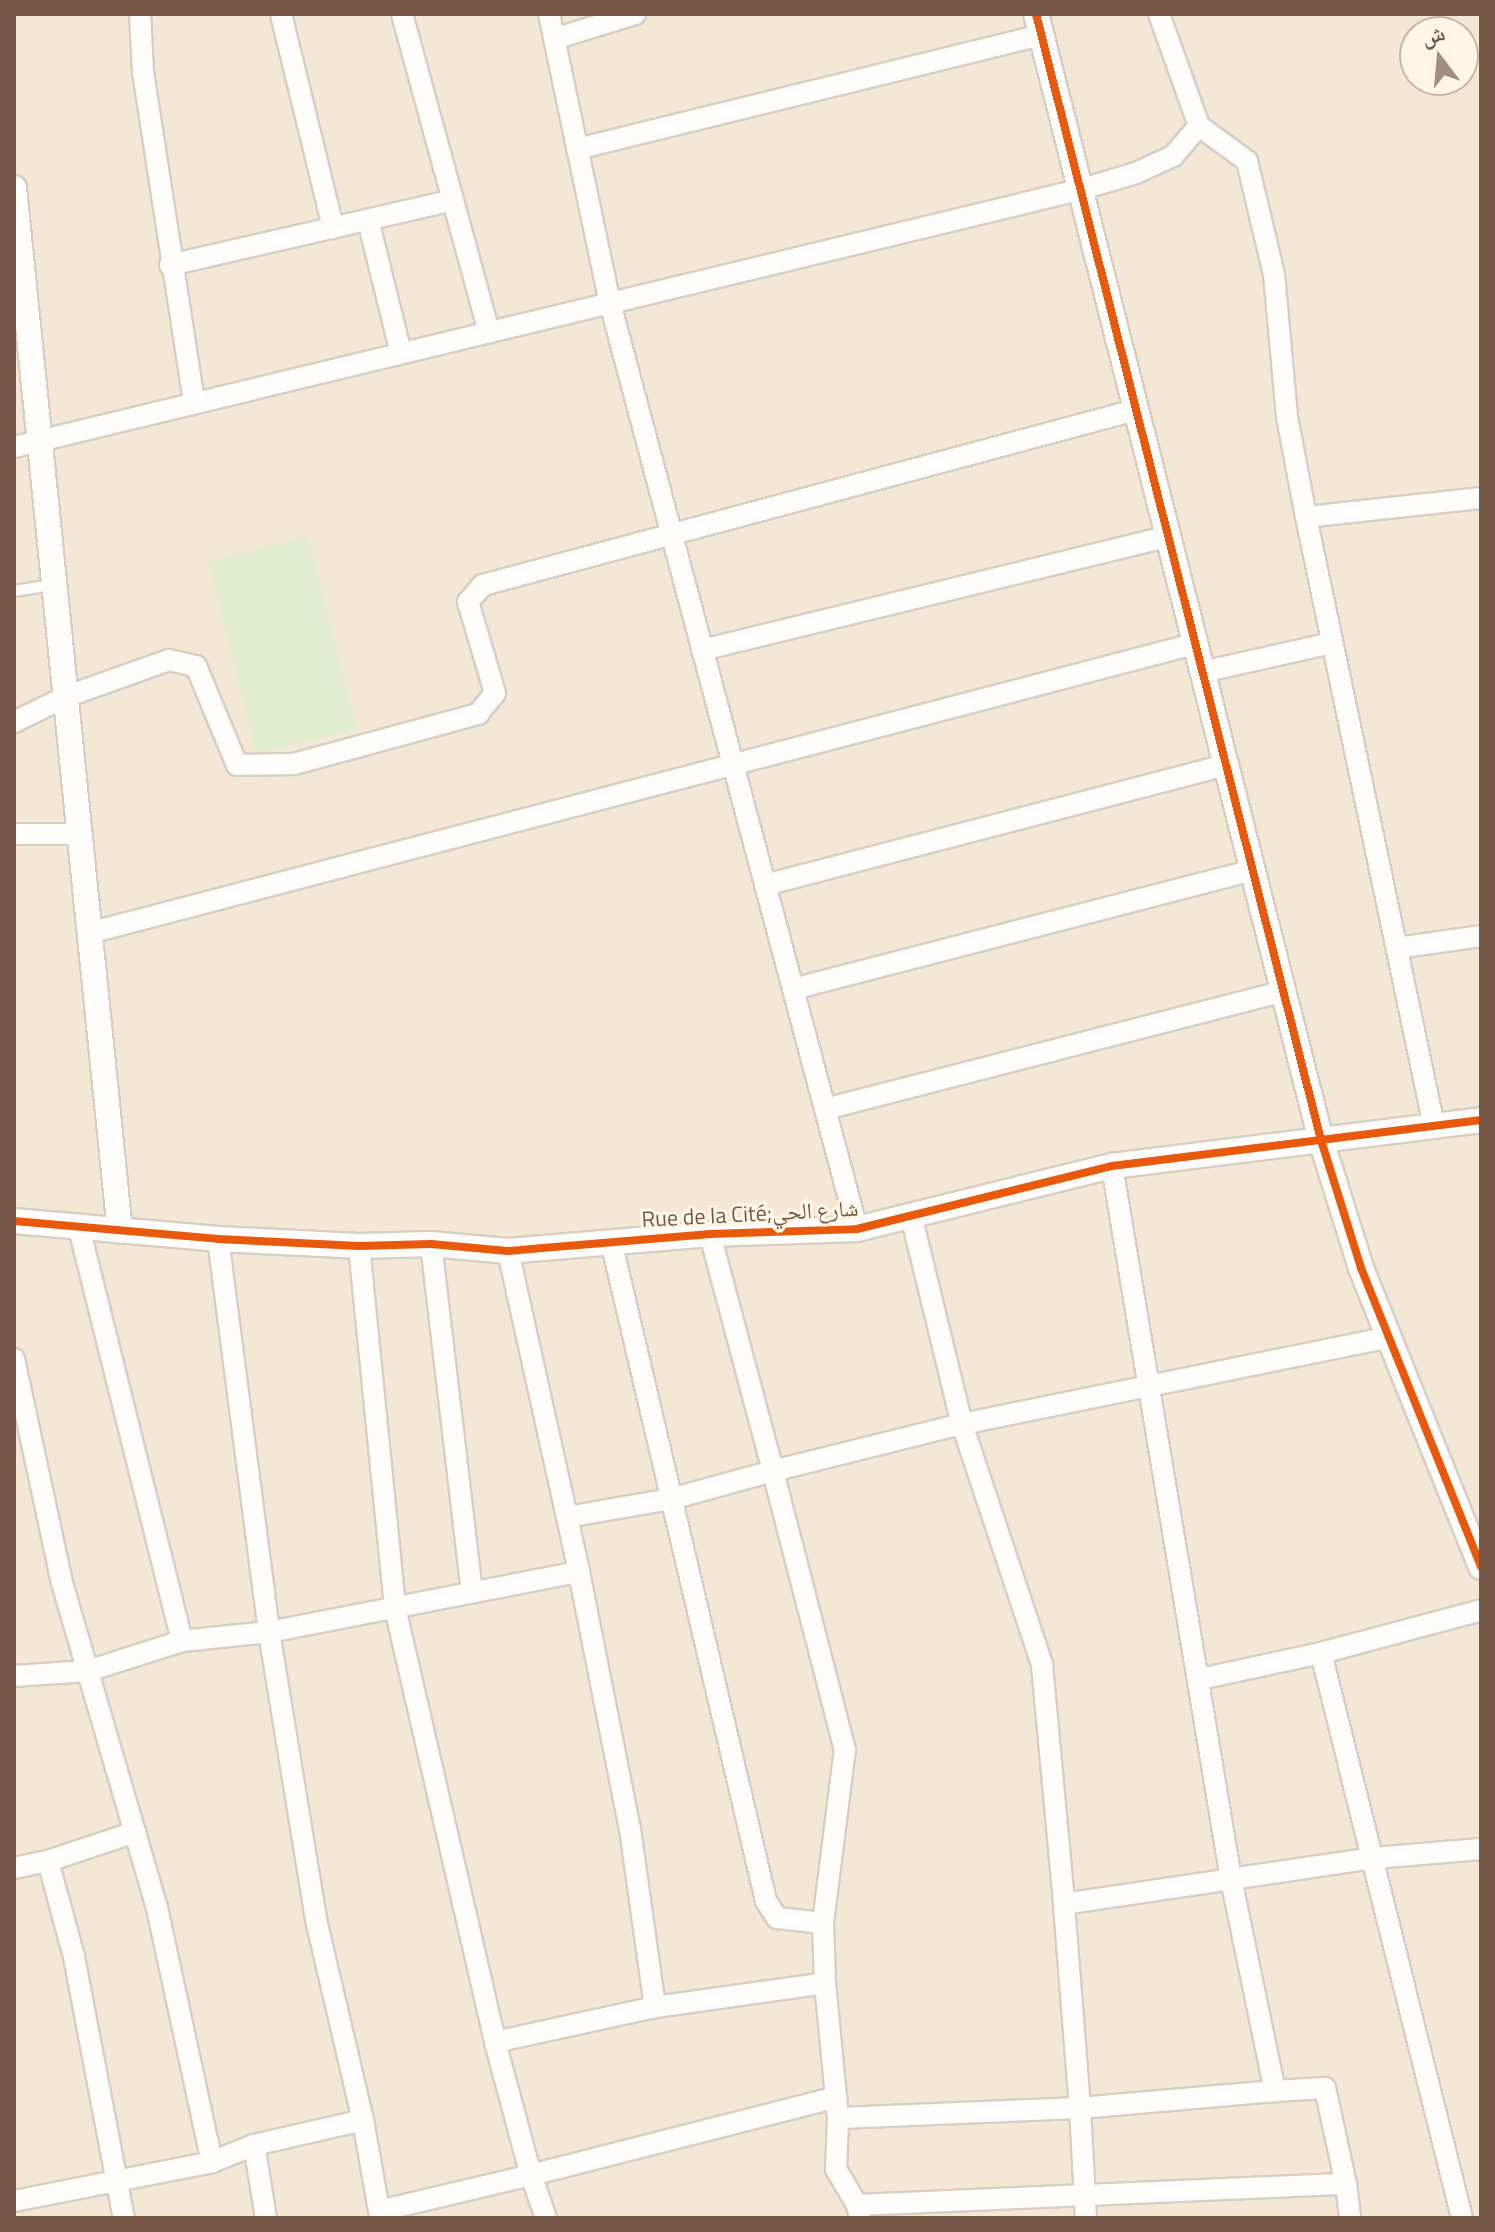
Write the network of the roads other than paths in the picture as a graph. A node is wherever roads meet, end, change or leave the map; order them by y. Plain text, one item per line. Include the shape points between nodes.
1 (140, 14) edge
2 (281, 14) edge
3 (402, 14) edge
4 (549, 14) edge
5 (635, 14) edge
6 (1159, 14) edge
7 (1038, 25) edge
8 (554, 39) junction
9 (1199, 126) junction
10 (577, 149) junction
11 (14, 188) edge
12 (1079, 190) junction
13 (453, 200) junction
14 (368, 220) junction
15 (333, 228) junction
16 (170, 265) junction
17 (20, 303) edge
18 (610, 303) junction
19 (489, 332) junction
20 (401, 353) junction
21 (194, 403) junction
22 (1135, 410) junction
23 (38, 440) junction
24 (14, 447) edge
25 (1481, 498) edge
26 (1306, 517) junction
27 (671, 533) junction
28 (1167, 537) junction
29 (53, 585) junction
30 (14, 591) edge
31 (1332, 643) junction
32 (1194, 644) junction
33 (702, 650) junction
34 (1202, 672) junction
35 (65, 697) junction
36 (14, 722) edge
37 (1226, 765) junction
38 (733, 767) junction
39 (14, 834) edge
40 (79, 834) junction
41 (1252, 870) junction
42 (765, 885) junction
43 (89, 933) junction
44 (1481, 936) edge
45 (1397, 948) junction
46 (793, 989) junction
47 (1283, 991) junction
48 (825, 1109) junction
49 (1481, 1120) edge
50 (1434, 1126) junction
51 (1321, 1140) junction
52 (1112, 1166) junction
53 (911, 1215) junction
54 (14, 1221) edge
55 (78, 1225) junction
56 (857, 1229) junction
57 (120, 1231) junction
58 (710, 1234) junction
59 (218, 1239) junction
60 (611, 1241) junction
61 (431, 1244) junction
62 (359, 1246) junction
63 (508, 1251) junction
64 (1389, 1337) junction
65 (14, 1359) edge
66 (1148, 1387) junction
67 (962, 1424) junction
68 (773, 1471) junction
69 (671, 1499) junction
70 (567, 1517) junction
71 (1481, 1567) edge
72 (579, 1572) junction
73 (472, 1593) junction
74 (395, 1608) junction
75 (1481, 1610) edge
76 (269, 1632) junction
77 (182, 1641) junction
78 (1321, 1653) junction
79 (88, 1671) junction
80 (14, 1676) edge
81 (1200, 1679) junction
82 (135, 1832) junction
83 (1481, 1849) edge
84 (1374, 1858) junction
85 (48, 1861) junction
86 (14, 1868) edge
87 (1231, 1879) junction
88 (1064, 1904) junction
89 (823, 1923) junction
90 (825, 1983) junction
91 (655, 2007) junction
92 (495, 2042) junction
93 (1275, 2091) junction
94 (837, 2108) junction
95 (1080, 2108) junction
96 (363, 2120) junction
97 (254, 2145) junction
98 (212, 2162) junction
99 (531, 2175) junction
100 (116, 2181) junction
101 (1346, 2184) junction
102 (1085, 2194) junction
103 (14, 2201) edge
104 (859, 2212) edge
105 (380, 2214) edge
106 (124, 2218) edge
107 (266, 2218) edge
108 (546, 2218) edge
109 (1086, 2218) edge
110 (1350, 2218) edge
111 (1462, 2218) edge

1 - 16 street
2 - 15 street
3 - 13 street
4 - 8 street
5 - 8 street
6 - 9 street
7 - 10 street
7 - 12 street
8 - 10 street
9 - 12 street via 1173,156
9 - 26 street via 1247,161 1274,274 1287,417
10 - 18 street
11 - 17 street
12 - 18 street
12 - 22 street
13 - 14 street
13 - 19 street
14 - 15 street
14 - 20 street
15 - 16 street
16 - 21 street
17 - 23 street
18 - 19 street
18 - 27 street
19 - 20 street
20 - 21 street
21 - 23 street
22 - 27 street
22 - 28 street
23 - 24 street
23 - 29 street
25 - 26 street
26 - 31 street
27 - 33 street
27 - 35 street via 483,585 468,602 495,693 478,714 294,764 237,765 196,666 169,660
28 - 32 street
28 - 33 street
29 - 30 lane
29 - 35 street
31 - 34 street
31 - 45 street
32 - 34 street
32 - 38 street
33 - 38 street
34 - 37 street
35 - 36 street
35 - 40 street
37 - 41 street
37 - 42 street
38 - 42 street
38 - 43 street
39 - 40 street
40 - 43 street
41 - 46 street
41 - 47 street
42 - 46 street
43 - 57 street
44 - 45 street
45 - 50 street
46 - 48 street
47 - 48 street
47 - 51 street
48 - 56 street
49 - 50 street, Rue de la Cité;شارع الحي
50 - 51 street, Rue de la Cité;شارع الحي
51 - 52 street, Rue de la Cité;شارع الحي
51 - 64 street
52 - 53 street, Rue de la Cité;شارع الحي
52 - 66 street
53 - 56 street, Rue de la Cité;شارع الحي
53 - 67 street
54 - 55 street, Rue de la Cité;شارع الحي
55 - 57 street, Rue de la Cité;شارع الحي
55 - 77 street
56 - 58 street, Rue de la Cité;شارع الحي
57 - 59 street, Rue de la Cité;شارع الحي
58 - 60 street, Rue de la Cité;شارع الحي
58 - 68 street
59 - 62 street, Rue de la Cité;شارع الحي
59 - 76 street
60 - 63 street, Rue de la Cité;شارع الحي
60 - 69 street
61 - 62 street, Rue de la Cité;شارع الحي
61 - 63 street, Rue de la Cité;شارع الحي
61 - 73 street
62 - 74 street
63 - 70 street
64 - 66 street
64 - 71 street
65 - 79 street via 62,1583
66 - 67 street
66 - 81 street
67 - 68 street
67 - 88 street via 1042,1665
68 - 69 street
68 - 89 street via 845,1750
69 - 70 street
69 - 89 street via 766,1901 777,1918
70 - 72 street
72 - 73 street
72 - 91 street via 630,1829
73 - 74 street
74 - 76 street
74 - 92 street
75 - 78 street
76 - 77 street
76 - 96 street via 317,1924
77 - 79 street
78 - 81 street
78 - 84 street
79 - 80 street
79 - 82 street
81 - 87 street
82 - 85 street
82 - 98 street via 157,1908
83 - 84 street
84 - 87 street
84 - 111 street
85 - 86 street
85 - 100 street via 74,1957
87 - 88 street
87 - 93 street
88 - 95 street
89 - 90 street
90 - 91 street
90 - 94 street
91 - 92 street
92 - 99 street
93 - 95 street
93 - 101 street via 1325,2088
94 - 95 street
94 - 99 street
94 - 104 street via 836,2169
95 - 102 street
96 - 97 street
96 - 105 street
97 - 98 street
97 - 107 street
98 - 100 street
99 - 105 street
99 - 108 street
100 - 103 street
100 - 106 street
101 - 102 street
101 - 110 street
102 - 104 street
102 - 109 street

